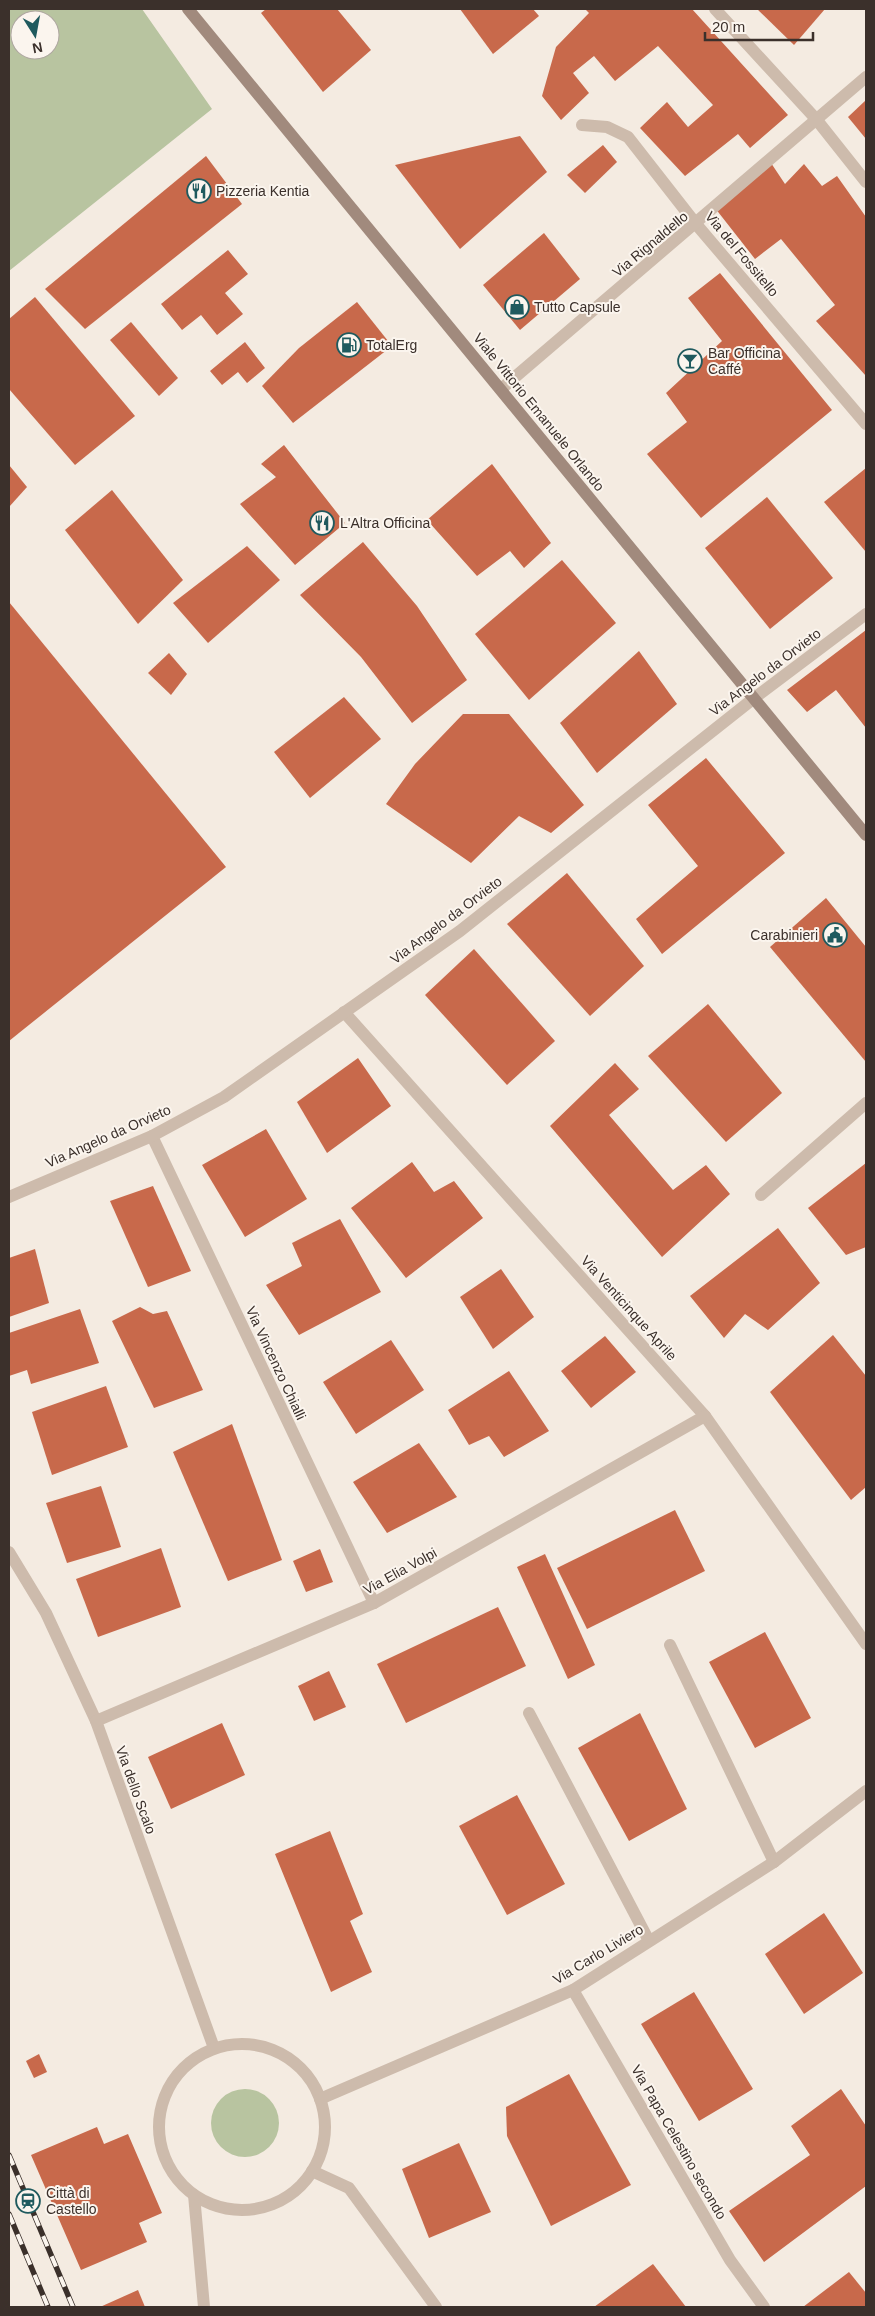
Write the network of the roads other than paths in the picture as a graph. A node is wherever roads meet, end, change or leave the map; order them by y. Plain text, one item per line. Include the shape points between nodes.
1 (188, 9) edge
2 (715, 9) edge
3 (866, 77) edge
4 (816, 119) junction
5 (582, 125) dead end
6 (866, 182) edge
7 (696, 224) junction
8 (501, 389) junction
9 (866, 424) edge
10 (866, 614) edge
11 (753, 699) junction
12 (866, 835) edge
13 (344, 1012) junction
14 (866, 1103) edge
15 (152, 1136) junction
16 (761, 1195) dead end
17 (9, 1197) edge
18 (705, 1416) junction
19 (9, 1552) edge
20 (374, 1603) junction
21 (866, 1644) edge
22 (670, 1645) dead end
23 (529, 1713) dead end
24 (96, 1721) junction
25 (866, 1791) edge
26 (774, 1862) junction
27 (649, 1941) junction
28 (573, 1990) junction
29 (214, 2048) junction
30 (320, 2099) junction
31 (312, 2171) junction
32 (194, 2195) junction
33 (204, 2307) edge
34 (436, 2307) edge
35 (764, 2307) edge

1 - 8 main road, Viale Vittorio Emanuele Orlando
2 - 4 street
3 - 4 street, Via Rignaldello
4 - 6 street
4 - 7 street, Via Rignaldello
5 - 7 street, Via del Fossitello via 607,127 628,137
7 - 8 street, Via Rignaldello
7 - 9 street, Via del Fossitello
8 - 11 main road, Viale Vittorio Emanuele Orlando
10 - 11 street, Via Angelo da Orvieto
11 - 12 main road, Viale Vittorio Emanuele Orlando
11 - 13 street, Via Angelo da Orvieto via 460,931
13 - 15 street, Via Angelo da Orvieto via 224,1097
13 - 18 street, Via Venticinque Aprile
14 - 16 street
15 - 17 street, Via Angelo da Orvieto
15 - 20 street, Via Vincenzo Chialli
18 - 20 street, Via Elia Volpi
18 - 21 street, Via Venticinque Aprile
19 - 24 street, Via dello Scalo via 46,1613
20 - 24 street, Via Elia Volpi
22 - 26 street
23 - 27 street
24 - 29 street, Via dello Scalo
25 - 26 street, Via Carlo Liviero
26 - 27 street, Via Carlo Liviero
27 - 28 street, Via Carlo Liviero
28 - 30 street, Via Carlo Liviero
28 - 35 street, Via Papa Celestino secondo via 730,2260
29 - 30 street via 239,2044 265,2047 288,2058 308,2076
29 - 32 street via 193,2059 176,2075 165,2095 158,2122 162,2150 174,2176
30 - 31 street via 325,2123 322,2148
31 - 32 street via 298,2188 280,2201 258,2208 214,2206
31 - 34 street via 349,2188
32 - 33 street

